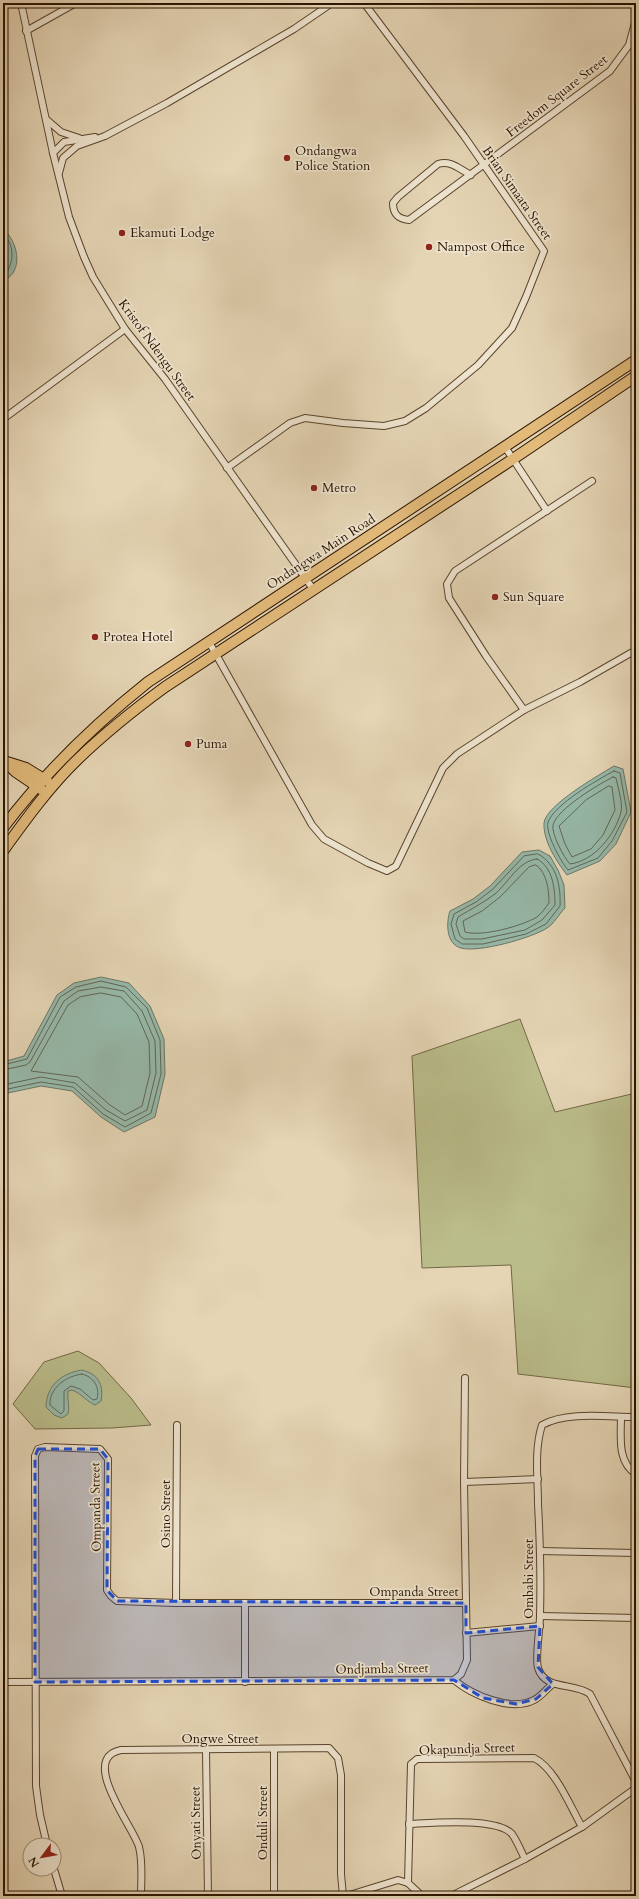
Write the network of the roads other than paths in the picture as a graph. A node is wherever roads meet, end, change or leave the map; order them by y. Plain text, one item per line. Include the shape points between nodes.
1 (21, 3) edge
2 (76, 3) edge
3 (332, 3) edge
4 (364, 3) edge
5 (636, 19) edge
6 (26, 32) junction
7 (629, 45) junction
8 (636, 47) edge
9 (47, 120) junction
10 (105, 136) junction
11 (80, 139) junction
12 (53, 153) junction
13 (484, 166) junction
14 (59, 174) junction
15 (471, 175) junction
16 (126, 329) junction
17 (636, 360) edge
18 (636, 376) edge
19 (3, 419) edge
20 (505, 446) junction
21 (513, 459) junction
22 (227, 468) junction
23 (592, 481) dead end
24 (547, 511) junction
25 (305, 578) junction
26 (313, 589) junction
27 (208, 642) junction
28 (636, 650) edge
29 (216, 654) junction
30 (524, 710) junction
31 (4, 761) edge
32 (40, 782) junction
33 (51, 790) junction
34 (3, 828) edge
35 (3, 851) edge
36 (465, 1378) dead end
37 (622, 1417) junction
38 (636, 1417) edge
39 (178, 1425) dead end
40 (636, 1474) edge
41 (538, 1479) junction
42 (464, 1482) junction
43 (540, 1551) junction
44 (636, 1553) edge
45 (176, 1603) junction
46 (246, 1603) junction
47 (466, 1603) junction
48 (540, 1616) junction
49 (636, 1618) edge
50 (540, 1626) junction
51 (466, 1632) junction
52 (454, 1680) junction
53 (3, 1682) edge
54 (35, 1682) junction
55 (245, 1682) junction
56 (553, 1684) junction
57 (206, 1750) junction
58 (274, 1750) junction
59 (636, 1782) edge
60 (636, 1788) edge
61 (409, 1824) junction
62 (582, 1827) junction
63 (45, 1837) edge
64 (525, 1859) junction
65 (56, 1877) edge
66 (408, 1883) junction
67 (62, 1896) edge
68 (141, 1896) edge
69 (208, 1896) edge
70 (274, 1896) edge
71 (345, 1896) edge
72 (422, 1896) edge
73 (451, 1896) edge

1 - 6 street, Kristof Ndengu Street
2 - 6 street
3 - 10 street via 294,29
4 - 13 street, Brian Simaata Street
5 - 7 street, Freedom Square Street
6 - 9 street, Kristof Ndengu Street
7 - 8 street
7 - 13 street, Freedom Square Street via 610,71
9 - 11 street via 60,132
9 - 12 street, Kristof Ndengu Street
10 - 11 street
10 - 14 street via 72,149 63,158
11 - 12 street via 61,144
12 - 14 street, Kristof Ndengu Street
13 - 15 street, Freedom Square Street
13 - 22 street, Brian Simaata Street via 544,251 512,328 478,364 426,408 405,421 384,426 343,424 306,418 290,423
14 - 16 street, Kristof Ndengu Street via 69,217 84,257 93,277
15 - 15 street, Freedom Square Street via 409,220 402,219 393,210 393,203 398,197 438,164 452,164
16 - 19 street
16 - 22 street, Kristof Ndengu Street via 165,379
17 - 20 main road, Ondangwa Main Road
18 - 21 main road, Ondangwa Main Road
20 - 21 street
20 - 25 main road, Ondangwa Main Road
21 - 24 street
21 - 26 main road, Ondangwa Main Road
22 - 25 street, Kristof Ndengu Street
23 - 24 street
24 - 30 street via 455,571 447,584 449,598
25 - 26 street, Kristof Ndengu Street
25 - 27 main road, Ondangwa Main Road
26 - 29 main road, Ondangwa Main Road
27 - 29 street
27 - 32 main road, Ondangwa Main Road via 126,700 76,744
28 - 30 street
29 - 30 street via 312,825 324,839 388,871 396,866 443,768 457,754
29 - 33 main road, Ondangwa Main Road via 135,709 78,759
31 - 32 main road via 26,768
32 - 33 main road
32 - 34 main road, Ondangwa Main Road
33 - 35 main road, Ondangwa Main Road
36 - 42 street
37 - 38 street, Ombabi Street
37 - 40 street via 621,1445 624,1460
37 - 41 street, Ombabi Street via 570,1417 553,1419 542,1425 538,1437
39 - 45 street, Osino Street
41 - 42 street
41 - 43 street, Ombabi Street
42 - 47 street
43 - 44 street
43 - 48 street, Ombabi Street
45 - 46 street, Ompanda Street
45 - 54 street, Ompanda Street via 117,1601 107,1590 108,1459 105,1454 100,1449 38,1449 35,1456
46 - 47 street, Ompanda Street
46 - 55 street
47 - 51 street
48 - 49 street
48 - 50 street, Ombabi Street
50 - 51 street
50 - 56 street, Ombabi Street via 538,1667 544,1677
51 - 52 street via 467,1660 461,1674
52 - 55 street, Ondjamba Street
52 - 56 street via 483,1698 516,1704 536,1699
53 - 54 street, Ondjamba Street
54 - 55 street, Ondjamba Street
54 - 63 street, Ompanda Street via 36,1786
56 - 59 street via 578,1688 590,1694
57 - 58 street, Ongwe Street
57 - 68 street, Ongwe Street via 122,1750 108,1757 106,1781 140,1849
57 - 69 street, Onyati Street
58 - 70 street, Onduli Street
58 - 71 street, Ongwe Street via 329,1748 338,1758 341,1775 341,1874
60 - 62 street
61 - 62 street, Okapundja Street via 413,1760 534,1758 543,1762 550,1772
61 - 64 street via 483,1822 511,1833
61 - 66 street, Okapundja Street
62 - 64 street
64 - 73 street
65 - 67 street
66 - 71 street via 398,1880
66 - 72 street

